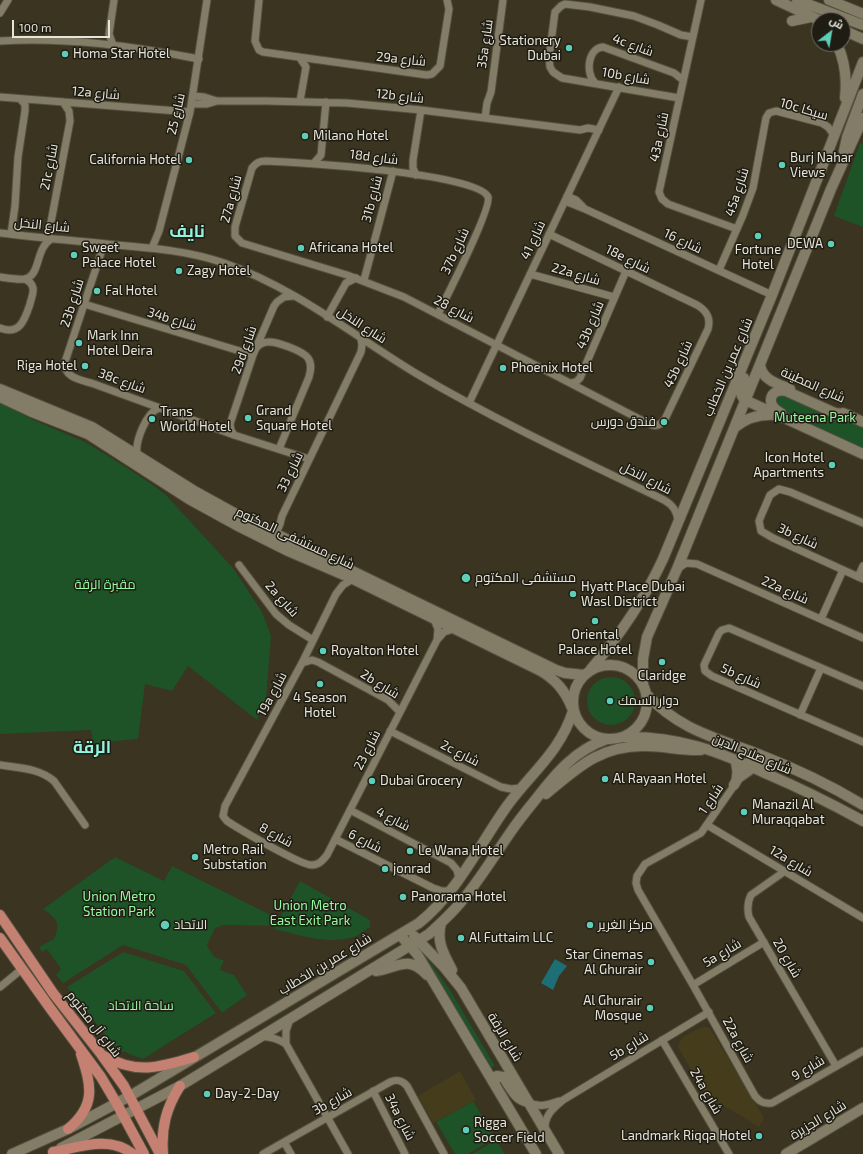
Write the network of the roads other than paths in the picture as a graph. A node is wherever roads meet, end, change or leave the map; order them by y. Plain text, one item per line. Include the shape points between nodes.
1 (8, 0) edge
2 (114, 0) edge
3 (207, 0) edge
4 (260, 0) edge
5 (447, 0) edge
6 (503, 0) edge
7 (701, 0) edge
8 (776, 0) edge
9 (797, 0) edge
10 (829, 0) edge
11 (836, 0) edge
12 (851, 0) edge
13 (0, 12) edge
14 (863, 14) edge
15 (811, 17) edge
16 (811, 20) edge
17 (792, 21) dead end
18 (863, 25) edge
19 (851, 34) edge
20 (693, 38) junction
21 (863, 39) edge
22 (1, 40) edge
23 (114, 45) junction
24 (840, 52) edge
25 (300, 58) junction
26 (199, 60) junction
27 (313, 60) junction
28 (863, 62) edge
29 (306, 66) junction
30 (589, 72) junction
31 (581, 80) junction
32 (683, 80) junction
33 (594, 83) junction
34 (619, 87) junction
35 (863, 94) edge
36 (193, 96) junction
37 (0, 97) edge
38 (679, 98) junction
39 (20, 99) junction
40 (217, 101) junction
41 (302, 101) junction
42 (63, 102) junction
43 (326, 102) junction
44 (191, 108) junction
45 (421, 110) junction
46 (843, 113) junction
47 (488, 118) junction
48 (766, 118) joint
49 (862, 121) edge
50 (580, 130) junction
51 (599, 130) junction
52 (834, 135) junction
53 (594, 139) junction
54 (314, 163) junction
55 (254, 164) joint
56 (841, 167) junction
57 (393, 171) junction
58 (416, 175) junction
59 (488, 197) joint
60 (566, 199) junction
61 (737, 229) junction
62 (0, 233) edge
63 (11, 234) junction
64 (549, 234) junction
65 (34, 237) junction
66 (50, 238) junction
67 (238, 240) joint
68 (104, 244) junction
69 (154, 248) junction
70 (41, 250) junction
71 (719, 270) junction
72 (626, 271) junction
73 (338, 272) junction
74 (530, 274) junction
75 (0, 277) edge
76 (356, 278) junction
77 (25, 279) junction
78 (364, 280) junction
79 (344, 287) junction
80 (772, 295) junction
81 (294, 296) junction
82 (614, 297) junction
83 (84, 304) junction
84 (697, 305) joint
85 (438, 314) junction
86 (327, 317) junction
87 (0, 328) edge
88 (361, 339) junction
89 (752, 342) junction
90 (497, 345) junction
91 (373, 346) junction
92 (256, 347) junction
93 (361, 352) junction
94 (253, 355) junction
95 (760, 365) junction
96 (65, 370) joint
97 (570, 383) junction
98 (0, 389) edge
99 (0, 397) edge
100 (745, 400) junction
101 (146, 403) junction
102 (469, 403) junction
103 (159, 408) junction
104 (149, 415) junction
105 (849, 416) junction
106 (784, 418) junction
107 (863, 422) edge
108 (230, 424) junction
109 (649, 424) joint
110 (734, 428) junction
111 (220, 430) junction
112 (812, 430) junction
113 (234, 435) junction
114 (139, 438) junction
115 (125, 448) junction
116 (279, 449) junction
117 (863, 454) edge
118 (137, 455) junction
119 (309, 459) junction
120 (678, 521) junction
121 (863, 523) edge
122 (271, 536) junction
123 (686, 546) junction
124 (697, 564) junction
125 (239, 566) dead end
126 (863, 566) edge
127 (677, 569) junction
128 (843, 570) junction
129 (861, 578) edge
130 (353, 579) junction
131 (434, 619) junction
132 (821, 619) junction
133 (454, 629) junction
134 (863, 638) edge
135 (313, 640) junction
136 (437, 640) junction
137 (302, 663) junction
138 (821, 668) junction
139 (587, 672) junction
140 (643, 684) junction
141 (863, 685) edge
142 (646, 694) junction
143 (573, 710) junction
144 (400, 712) junction
145 (800, 714) junction
146 (390, 731) junction
147 (624, 737) junction
148 (607, 739) junction
149 (863, 742) edge
150 (711, 750) junction
151 (734, 759) junction
152 (746, 764) junction
153 (0, 765) edge
154 (755, 768) junction
155 (812, 778) junction
156 (734, 785) junction
157 (521, 788) junction
158 (863, 805) edge
159 (529, 808) junction
160 (350, 810) junction
161 (863, 821) edge
162 (230, 823) joint
163 (85, 825) dead end
164 (707, 825) junction
165 (335, 839) junction
166 (312, 865) joint
167 (785, 871) junction
168 (459, 879) junction
169 (450, 890) junction
170 (0, 915) edge
171 (863, 918) edge
172 (441, 924) junction
173 (409, 930) junction
174 (400, 935) junction
175 (0, 938) edge
176 (764, 942) junction
177 (415, 943) junction
178 (22, 969) junction
179 (366, 972) junction
180 (433, 982) junction
181 (693, 985) junction
182 (0, 987) edge
183 (461, 988) junction
184 (709, 1012) junction
185 (290, 1018) junction
186 (257, 1037) junction
187 (662, 1040) junction
188 (286, 1044) junction
189 (79, 1046) junction
190 (863, 1050) edge
191 (101, 1054) junction
192 (194, 1057) junction
193 (836, 1066) junction
194 (494, 1082) junction
195 (180, 1086) junction
196 (373, 1091) junction
197 (411, 1092) joint
198 (130, 1096) junction
199 (563, 1100) junction
200 (528, 1102) junction
201 (764, 1103) joint
202 (117, 1104) junction
203 (863, 1108) edge
204 (137, 1109) junction
205 (124, 1116) junction
206 (327, 1117) junction
207 (861, 1117) edge
208 (68, 1129) junction
209 (545, 1131) junction
210 (284, 1142) junction
211 (798, 1152) edge
212 (16, 1153) edge
213 (52, 1153) edge
214 (133, 1154) edge
215 (144, 1154) edge
216 (160, 1154) edge
217 (163, 1154) edge
218 (263, 1154) edge
219 (291, 1154) edge
220 (348, 1154) edge
221 (405, 1154) edge
222 (444, 1154) edge
223 (536, 1154) edge
224 (559, 1154) edge
225 (729, 1154) edge
226 (786, 1154) edge

1 - 13 street
2 - 23 street via 109,34
3 - 26 street, شارع 25
4 - 25 street, 29a شارع via 256,46 263,52
5 - 27 street, 29a شارع via 449,9 441,60 432,74 421,75
6 - 47 street, 35a شارع via 491,92 487,103
7 - 20 street, 43a شارع
8 - 15 main road
9 - 18 main road
10 - 14 main road
11 - 12 main road
16 - 17 main road
19 - 21 main road
20 - 31 street, 10b شارع via 634,16 570,4 561,6 555,12 549,62 553,72 562,78
20 - 32 street, 43a شارع
22 - 23 street via 50,40
23 - 26 street
24 - 46 main road via 846,78
25 - 27 street, 29a شارع
25 - 29 street
26 - 36 street, شارع 25
27 - 29 street
28 - 46 main road, شارع عمر بن الخطاب
29 - 41 street via 303,89 300,92
30 - 31 street
30 - 32 street, 4c شارع via 592,53 603,47 674,73
30 - 33 street
31 - 33 street, 10b شارع
32 - 38 street, 43a شارع
33 - 34 street, 10b شارع
34 - 38 street, 10b شارع
34 - 51 street, شارع 41
35 - 56 main road via 847,138
36 - 40 street, 12b شارع
36 - 44 street, شارع 25
37 - 39 street, 12a شارع
38 - 61 street, 43a شارع via 660,196 668,204
39 - 42 street, 12a شارع
39 - 63 street via 25,104 25,111
40 - 41 street, 12b شارع
40 - 44 street, 12b شارع
41 - 43 street, 12b شارع
42 - 44 street, 12a شارع
42 - 66 street, 21c شارع via 69,111 70,121
43 - 45 street, 12b شارع
43 - 54 street via 321,155
44 - 69 street, شارع 25
45 - 47 street, 12b شارع
45 - 58 street via 413,160
46 - 52 main road, شارع عمر بن الخطاب
47 - 50 street, 12b شارع
48 - 52 street, 10c سيكا via 768,113 776,111 822,123
48 - 61 street, 45a شارع via 753,188
49 - 56 main road
50 - 51 street, 12b شارع
50 - 53 street, 12b شارع
51 - 53 street, شارع 41
52 - 80 main road, شارع عمر بن الخطاب
53 - 60 street, شارع 41
54 - 55 street, 18d شارع via 266,160
54 - 57 street, 18d شارع
55 - 67 street, 27a شارع via 234,227
56 - 95 main road
57 - 58 street, 18d شارع
57 - 78 street, 31b شارع
58 - 59 street, 18d شارع via 478,189
59 - 85 street, 37b شارع via 488,205 472,244
60 - 64 street, شارع 41
60 - 71 street, شارع 16 via 576,200 584,209
61 - 71 street, 45a شارع
62 - 63 street, شارع النخل
63 - 65 street, شارع النخل
64 - 72 street, 18e شارع
64 - 74 street, شارع 41
65 - 66 street, شارع النخل
65 - 70 street via 40,242
66 - 68 street, شارع النخل
66 - 70 street
67 - 73 street, شارع 28
68 - 69 street, شارع النخل
68 - 83 street, 23b شارع
69 - 81 street, شارع النخل via 223,263 263,279
70 - 77 street via 34,271
71 - 80 street, شارع 16
72 - 82 street, 43b شارع
72 - 84 street, 18e شارع
73 - 76 street, شارع 28
73 - 79 street via 343,279
74 - 82 street, 22a شارع
74 - 90 street, شارع 41
75 - 77 street
76 - 78 street, شارع 28
76 - 79 street
77 - 87 street via 31,283 33,291 23,322 15,329
78 - 85 street, شارع 28
79 - 86 street
80 - 89 main road, شارع عمر بن الخطاب
81 - 86 street, شارع النخل
81 - 92 street, 29d شارع via 284,297 277,302
82 - 97 street, 43b شارع via 580,378
83 - 94 street, 34b شارع
83 - 96 street, 23b شارع via 65,362
84 - 109 street, 45b شارع via 707,312 708,329 665,419 656,426
85 - 90 street, شارع 28
86 - 88 street, شارع النخل
88 - 91 street, شارع النخل
88 - 93 street, شارع 33
89 - 100 main road via 753,353 740,390
89 - 120 main road, شارع عمر بن الخطاب
90 - 97 street, شارع 28
90 - 102 street, شارع 41
91 - 93 street
91 - 102 street, شارع النخل
92 - 94 street, 29d شارع
92 - 116 street via 264,342 272,342 303,354 310,364 309,377
93 - 119 street, شارع 33
94 - 108 street, 29d شارع
95 - 100 main road
95 - 105 main road, شارع المطينة via 765,377
96 - 101 street, 38c شارع via 74,377
97 - 109 street, شارع 28
98 - 115 main road, شارع مستشفى المكتوم via 84,424
99 - 122 main road, شارع مستشفى المكتوم via 88,434 189,499 240,527
100 - 106 main road
100 - 110 main road
101 - 103 street, 38c شارع
101 - 104 street
102 - 120 street, شارع النخل via 664,500 675,508
103 - 104 street
103 - 111 street, 38c شارع
104 - 114 street
105 - 107 main road, شارع المطينة
105 - 112 main road via 836,413 786,391 781,390 772,396 770,401 774,409
106 - 110 main road via 760,416 745,420
106 - 112 main road
108 - 111 street
108 - 113 street
110 - 123 main road
111 - 113 street, 38c شارع
112 - 117 main road
113 - 116 street, 38c شارع
114 - 115 street
114 - 118 street
115 - 118 main road, شارع مستشفى المكتوم
116 - 119 street, 38c شارع
118 - 122 main road, شارع مستشفى المكتوم
119 - 122 street, شارع 33
120 - 139 main road, شارع عمر بن الخطاب via 655,575 638,606 619,635
121 - 128 street, 3b شارع via 779,489 770,495 761,516 761,531
122 - 130 main road, شارع مستشفى المكتوم
122 - 139 main road, شارع مستشفى المكتوم via 404,595 552,668 565,673
123 - 124 street via 689,556
123 - 127 main road
124 - 127 street via 686,563
124 - 132 street, 22a شارع
125 - 135 street, 2a شارع via 280,618
126 - 129 street, 3b شارع
127 - 140 main road via 646,642 642,658
128 - 129 street, 3b شارع
128 - 132 street
130 - 131 main road, شارع مستشفى المكتوم
130 - 135 street, 19a شارع via 343,585 336,594
131 - 133 main road, شارع مستشفى المكتوم
131 - 136 street via 438,629
132 - 134 street, 22a شارع
133 - 136 street, شارع 23 via 444,632
133 - 143 main road, شارع مستشفى المكتوم via 548,675 563,689
135 - 137 street, 19a شارع
136 - 144 street, شارع 23
137 - 144 street, 2b شارع via 308,660 318,662 388,700
137 - 162 street, 19a شارع via 225,806 224,816
138 - 141 street, 5b شارع
138 - 145 street
138 - 145 street, 5b شارع via 729,628 722,630 717,636 704,665 707,673
139 - 140 main road via 602,665 620,666 635,674
139 - 143 main road via 575,687
140 - 142 main road
142 - 147 main road via 646,712 643,720
142 - 155 main road, شارع صلاح الدين via 666,713 691,729
143 - 148 main road via 582,728 589,734
143 - 157 main road, شارع عمر بن الخطاب via 555,749
144 - 146 street, شارع 23
145 - 149 street, 5b شارع
146 - 157 street, 2c شارع via 501,787 511,790
146 - 160 street, شارع 23
147 - 148 main road
147 - 150 main road, شارع صلاح الدين via 664,739
148 - 159 main road via 587,748 568,762
150 - 151 main road, شارع صلاح الدين
150 - 159 main road via 647,746 619,748 606,752 578,767
151 - 152 main road, شارع صلاح الدين
151 - 156 street, شارع 1
152 - 154 main road, شارع صلاح الدين
152 - 155 main road via 757,761 801,778
152 - 156 main road
153 - 163 street via 32,770 48,776
154 - 156 street, شارع 1
154 - 161 main road, شارع صلاح الدين
155 - 158 main road, شارع صلاح الدين
156 - 164 street, شارع 1
157 - 168 main road, شارع عمر بن الخطاب
159 - 172 main road via 473,887
160 - 165 street, شارع 23
160 - 168 street, شارع 4 via 451,863 457,870
162 - 166 street, شارع 8 via 298,861
164 - 167 street, 12a شارع
164 - 181 street, شارع 1 via 701,833 645,864 637,876 636,883
165 - 166 street, شارع 23 via 323,860
165 - 169 street, شارع 6 via 433,888
167 - 171 street, 12a شارع
167 - 176 street, شارع 20 via 756,891 748,900 749,917
168 - 169 main road, شارع عمر بن الخطاب
169 - 173 main road, شارع عمر بن الخطاب via 429,915
170 - 191 main road, شارع آل مكتوم via 53,993
172 - 177 main road
172 - 183 main road via 440,944
173 - 174 main road, شارع عمر بن الخطاب
173 - 177 main road
174 - 177 main road
174 - 192 main road, شارع عمر بن الخطاب
175 - 178 main road, شارع آل مكتوم
176 - 181 street, 5a شارع
176 - 193 street, شارع 20
177 - 179 main road
177 - 180 main road via 417,954
177 - 183 main road, شارع الرقة via 444,967
178 - 182 street
178 - 189 main road, شارع آل مكتوم
179 - 180 main road via 408,963 420,968
179 - 185 main road
180 - 194 main road
181 - 184 street, 22a شارع
183 - 200 main road, شارع الرقة
184 - 187 street, 5b شارع
184 - 201 street, 22a شارع via 755,1096
185 - 186 main road
185 - 188 street
186 - 188 street via 273,1037
186 - 195 main road
187 - 199 street, 5b شارع
187 - 225 street, 24a شارع
188 - 206 street
189 - 202 main road, شارع آل مكتوم
189 - 208 main road via 89,1080 89,1098 81,1115
190 - 193 street, شارع 9
191 - 192 main road via 124,1065 146,1068
191 - 198 main road, شارع آل مكتوم
192 - 198 main road, شارع عمر بن الخطاب
193 - 201 street, شارع 9 via 772,1103
194 - 200 main road via 497,1076 503,1077 517,1097
194 - 223 main road
195 - 204 main road
195 - 217 main road via 165,1116
196 - 197 street, 3b شارع via 397,1080 405,1083
196 - 206 street, 3b شارع
196 - 221 street, 34a شارع
197 - 222 street, 34a شارع
198 - 202 main road, شارع عمر بن الخطاب
198 - 204 main road, شارع آل مكتوم
199 - 200 street, 5b شارع via 545,1105 533,1105
199 - 209 street, 5b شارع via 549,1112
200 - 209 main road, شارع الرقة
202 - 205 main road, شارع آل مكتوم
202 - 208 main road, شارع عمر بن الخطاب
203 - 211 main road, شارع الجزيرة
204 - 205 main road
204 - 216 main road, شارع آل مكتوم
205 - 213 main road
205 - 215 main road, شارع آل مكتوم
206 - 210 street, 3b شارع
206 - 220 street
207 - 211 main road, شارع الجزيرة
208 - 212 main road, شارع عمر بن الخطاب
209 - 224 main road, شارع الرقة
210 - 218 street, 3b شارع
210 - 219 street
211 - 226 main road, شارع الجزيرة
213 - 214 main road via 103,1143 118,1146

